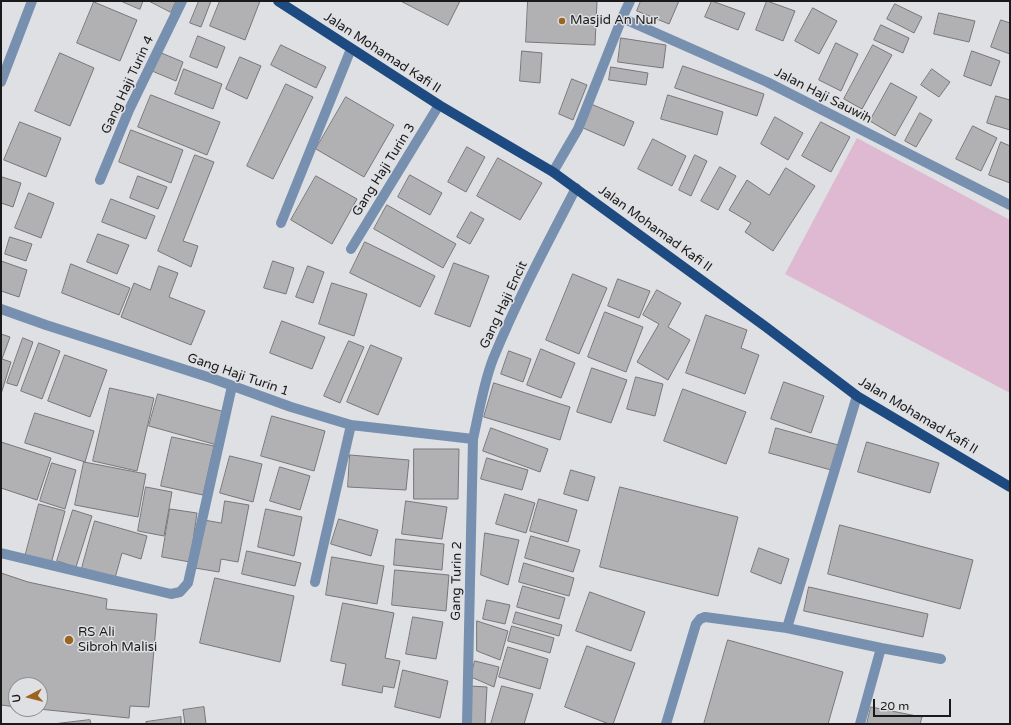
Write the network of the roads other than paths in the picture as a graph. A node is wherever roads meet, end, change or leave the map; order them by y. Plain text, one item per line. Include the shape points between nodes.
1 (32, 1) edge
2 (182, 1) edge
3 (278, 1) edge
4 (630, 1) edge
5 (622, 18) junction
6 (351, 49) junction
7 (1, 82) edge
8 (440, 105) junction
9 (553, 172) junction
10 (100, 180) dead end
11 (576, 188) junction
12 (1010, 205) edge
13 (281, 223) dead end
14 (352, 248) dead end
15 (1, 310) edge
16 (232, 386) junction
17 (857, 396) junction
18 (350, 425) junction
19 (473, 439) junction
20 (1010, 487) edge
21 (1, 553) edge
22 (315, 582) dead end
23 (787, 628) junction
24 (881, 648) junction
25 (941, 658) dead end
26 (467, 724) edge
27 (666, 724) edge
28 (860, 724) edge

1 - 7 street
2 - 10 street, Gang Haji Turin 4 via 129,110
3 - 6 main road, Jalan Mohamad Kafi II
4 - 5 street
5 - 9 street via 578,129
5 - 12 street, Jalan Haji Sauwih via 767,82
6 - 8 main road, Jalan Mohamad Kafi II
6 - 13 street
8 - 9 main road, Jalan Mohamad Kafi II
8 - 14 street, Gang Haji Turin 3
9 - 11 main road, Jalan Mohamad Kafi II
11 - 17 main road, Jalan Mohamad Kafi II
11 - 19 street, Gang Haji Encit via 525,287 493,360 482,395
15 - 16 street, Gang Haji Turin 1
16 - 18 street, Gang Haji Turin 1
16 - 21 street via 188,583 180,592 171,594
17 - 20 main road, Jalan Mohamad Kafi II
17 - 23 street
18 - 19 street, Gang Haji Turin 1
18 - 22 street
19 - 26 street, Gang Turin 2
23 - 24 street
23 - 27 street via 705,617 700,619 696,624
24 - 25 street
24 - 28 street

